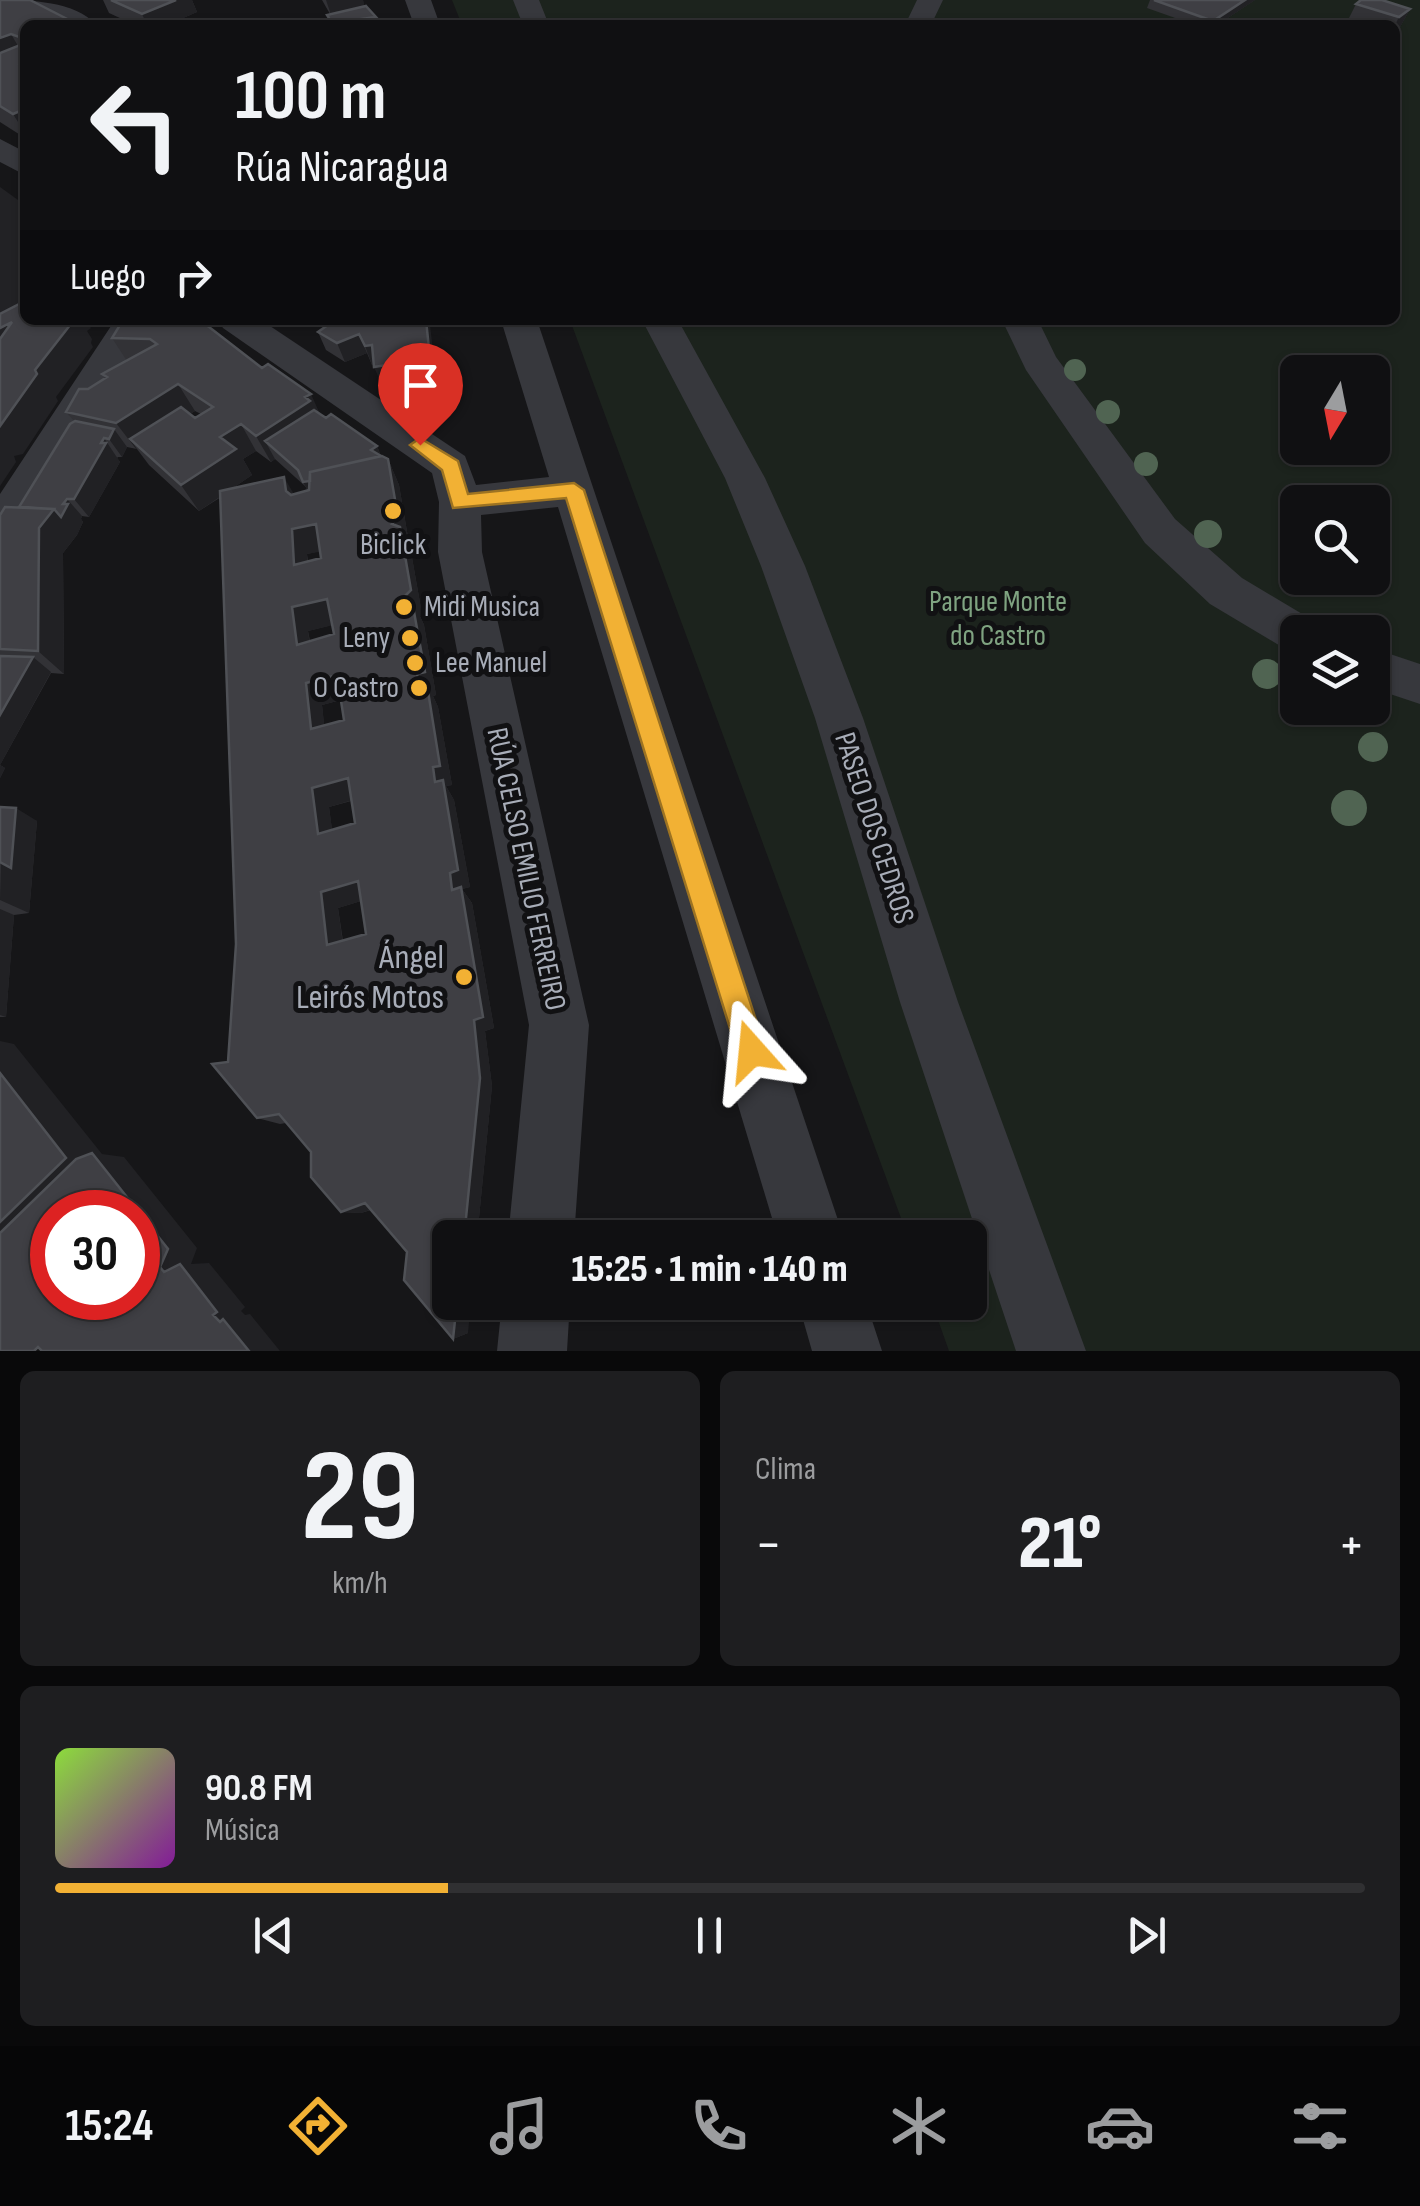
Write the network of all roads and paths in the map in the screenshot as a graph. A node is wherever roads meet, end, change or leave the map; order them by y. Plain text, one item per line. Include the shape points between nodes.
1 (0, 3) edge
2 (74, 20) edge
3 (130, 325) edge
4 (243, 325) edge
5 (521, 325) edge
6 (663, 325) edge
7 (1022, 325) edge
8 (574, 490) junction
9 (460, 502) junction
10 (0, 528) edge
11 (1280, 623) edge
12 (1390, 674) edge
13 (1420, 684) edge
14 (543, 1220) edge
15 (805, 1220) edge
16 (535, 1320) edge
17 (838, 1320) edge
18 (532, 1351) edge
19 (847, 1351) edge
20 (1051, 1351) edge

1 - 2 street
3 - 10 street
4 - 9 street via 451,466
5 - 8 street
6 - 20 street, PASEO DOS CEDROS via 745,478 783,566
7 - 11 street via 1039,361 1160,531 1226,591
8 - 9 street
8 - 15 street
9 - 14 street, RÚA CELSO EMILIO FERREIRO via 460,552 560,1026
12 - 13 street
16 - 18 street
17 - 19 street

